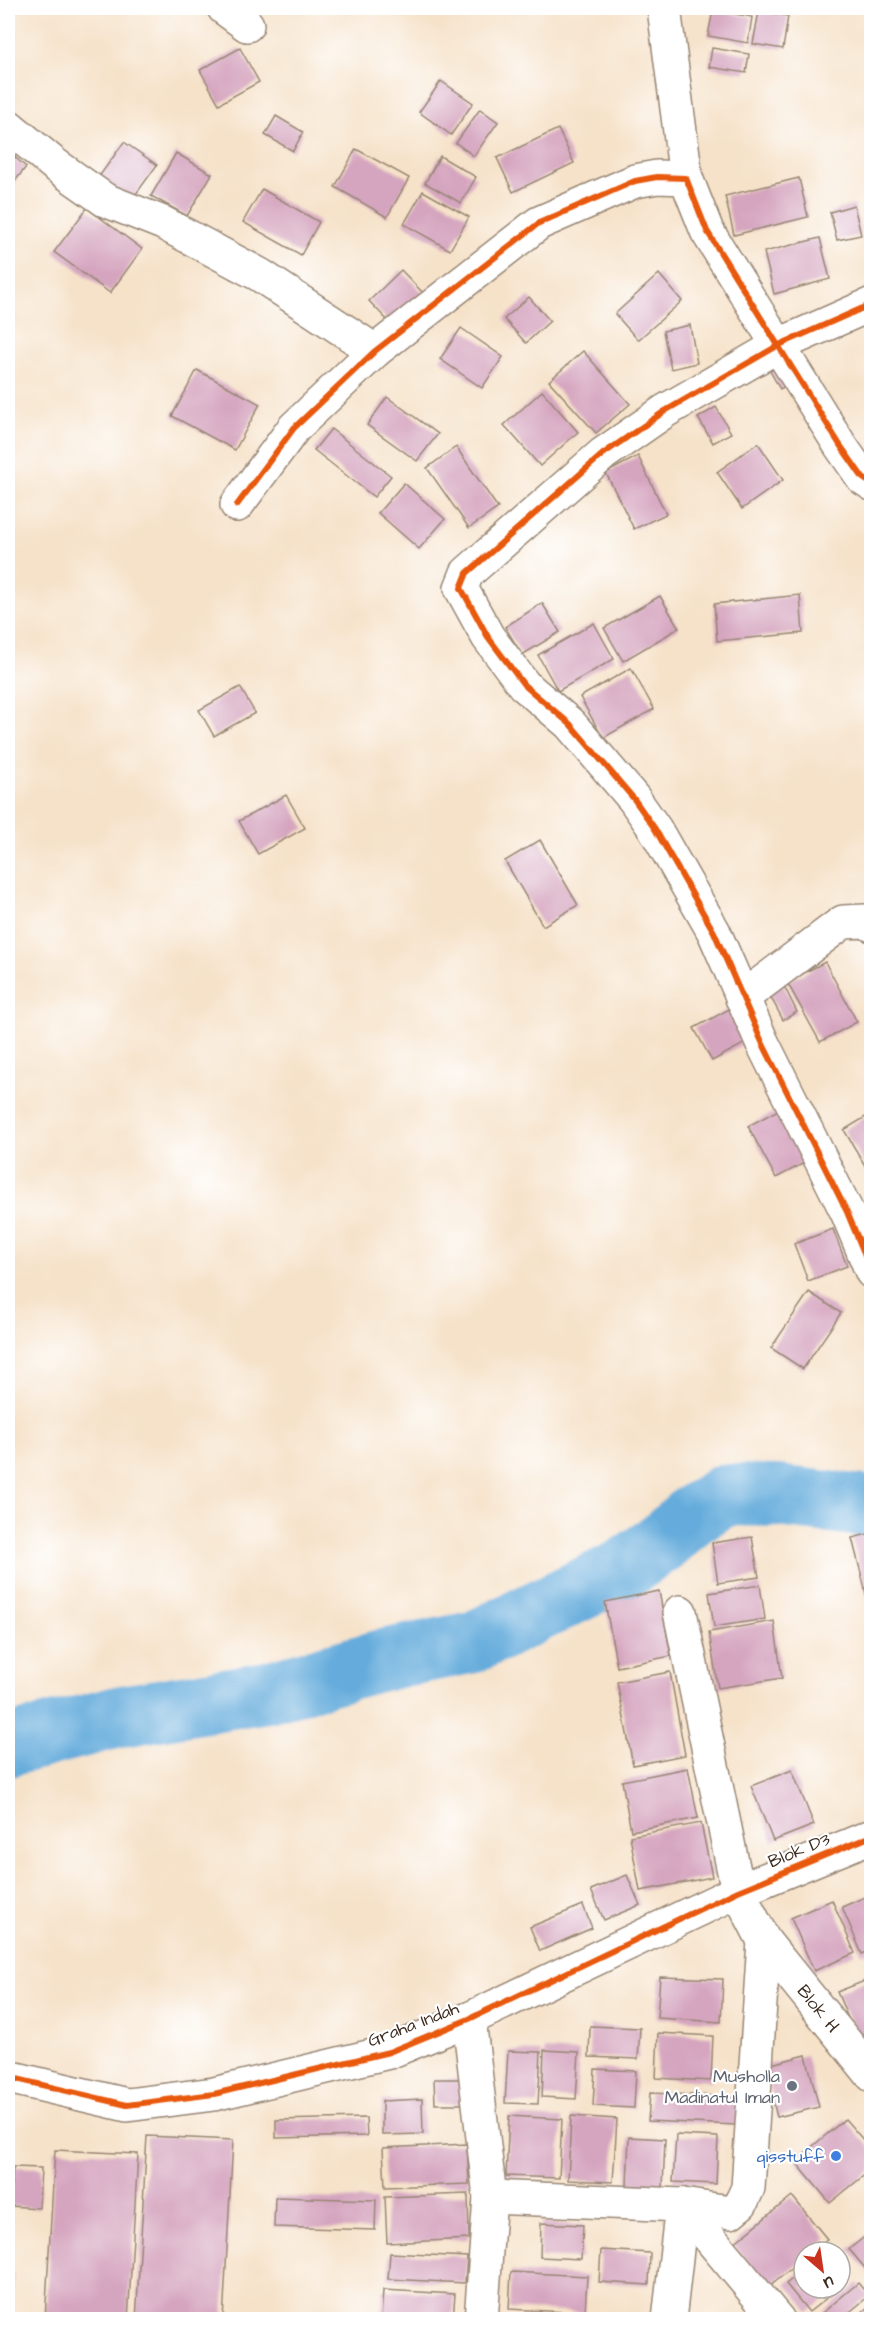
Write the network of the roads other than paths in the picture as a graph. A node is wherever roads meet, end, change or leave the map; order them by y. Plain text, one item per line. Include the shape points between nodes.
1 (663, 8) edge
2 (8, 126) edge
3 (686, 178) junction
4 (872, 304) edge
5 (779, 345) junction
6 (375, 351) junction
7 (872, 484) edge
8 (237, 505) dead end
9 (872, 925) edge
10 (742, 998) junction
11 (872, 1272) edge
12 (680, 1612) dead end
13 (872, 1836) edge
14 (738, 1891) junction
15 (764, 1941) junction
16 (470, 2019) junction
17 (867, 2062) edge
18 (8, 2077) edge
19 (490, 2197) junction
20 (682, 2205) junction
21 (481, 2319) edge
22 (669, 2319) edge
23 (778, 2319) edge

1 - 3 street
2 - 6 street via 105,200 163,223 260,275
3 - 5 street via 707,231
3 - 6 street via 635,181 539,223
4 - 5 street
5 - 7 street via 840,445 863,478
5 - 10 street via 665,411 603,454 467,573 461,588 488,637 524,685 570,724 634,799 714,932
6 - 8 street via 294,428
9 - 10 street via 866,921 843,922
10 - 11 street via 847,1212
12 - 14 street
13 - 14 street, Blok D3
14 - 15 street
14 - 16 street, Graha Indah
15 - 17 street, Blok H
15 - 20 street via 748,2188 741,2203 730,2212
16 - 18 street, Graha Indah via 389,2052 214,2094 138,2104 128,2105
16 - 19 street
19 - 20 street
19 - 21 street
20 - 22 street
20 - 23 street

